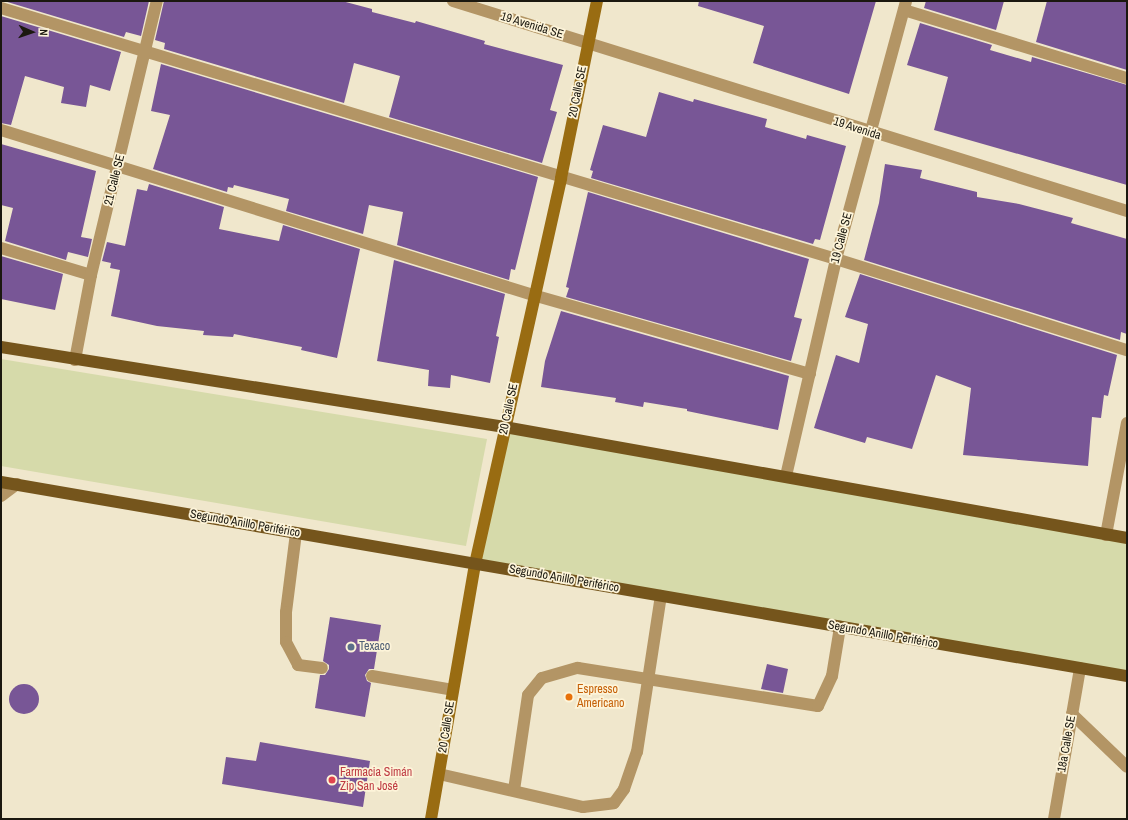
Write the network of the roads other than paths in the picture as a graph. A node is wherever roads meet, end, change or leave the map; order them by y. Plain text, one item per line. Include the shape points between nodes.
1 (157, 1) edge
2 (453, 1) edge
3 (597, 1) edge
4 (905, 6) edge
5 (1, 8) edge
6 (588, 43) junction
7 (147, 51) junction
8 (1127, 78) edge
9 (1, 130) edge
10 (871, 134) junction
11 (119, 165) junction
12 (561, 178) junction
13 (1127, 211) edge
14 (1, 248) edge
15 (836, 259) junction
16 (91, 275) junction
17 (533, 295) junction
18 (1, 347) edge
19 (1127, 350) edge
20 (75, 360) junction
21 (810, 374) junction
22 (1127, 423) edge
23 (505, 427) junction
24 (786, 476) junction
25 (1, 482) edge
26 (17, 484) junction
27 (1, 496) edge
28 (296, 533) junction
29 (1106, 535) junction
30 (1127, 538) edge
31 (475, 564) junction
32 (661, 596) junction
33 (840, 627) junction
34 (322, 668) dead end
35 (1080, 668) junction
36 (372, 676) dead end
37 (1127, 676) edge
38 (648, 678) junction
39 (453, 690) junction
40 (1072, 714) junction
41 (1127, 766) edge
42 (439, 774) junction
43 (514, 790) junction
44 (431, 819) edge
45 (1054, 819) edge

1 - 7 street, 21 Calle SE
2 - 6 street, 19 Avenida SE
3 - 6 street, 20 Calle SE
4 - 8 street
4 - 10 street, 19 Calle SE
5 - 7 street
6 - 10 street, 19 Avenida
6 - 12 street, 20 Calle SE
7 - 11 street, 21 Calle SE
7 - 12 street
9 - 11 street
10 - 13 street, 19 Avenida
10 - 15 street, 19 Calle SE
11 - 16 street, 21 Calle SE
11 - 17 street
12 - 15 street
12 - 17 street, 20 Calle SE
14 - 16 street
15 - 19 street
15 - 21 street, 19 Calle SE
16 - 20 street, 21 Calle SE
17 - 21 street
17 - 23 street, 20 Calle SE
18 - 20 main road
20 - 23 main road
21 - 24 street, 19 Calle SE
22 - 29 street
23 - 24 main road
23 - 31 street, 20 Calle SE
24 - 29 main road
25 - 26 main road, Segundo Anillo Periférico
26 - 27 street
26 - 28 main road, Segundo Anillo Periférico
28 - 31 main road, Segundo Anillo Periférico
28 - 34 street via 286,612 286,642 298,665
29 - 30 main road
31 - 32 main road, Segundo Anillo Periférico
31 - 39 street, 20 Calle SE
32 - 33 main road, Segundo Anillo Periférico
32 - 38 street
33 - 35 main road, Segundo Anillo Periférico
33 - 38 street via 832,676 818,706
35 - 37 main road, Segundo Anillo Periférico
35 - 40 street, 18a Calle SE
36 - 39 street
38 - 43 street via 578,668 542,678 528,694
38 - 43 street via 638,752 624,789 614,803 584,807
39 - 42 street, 20 Calle SE
40 - 41 street
40 - 45 street, 18a Calle SE
42 - 43 street
42 - 44 street, 20 Calle SE

